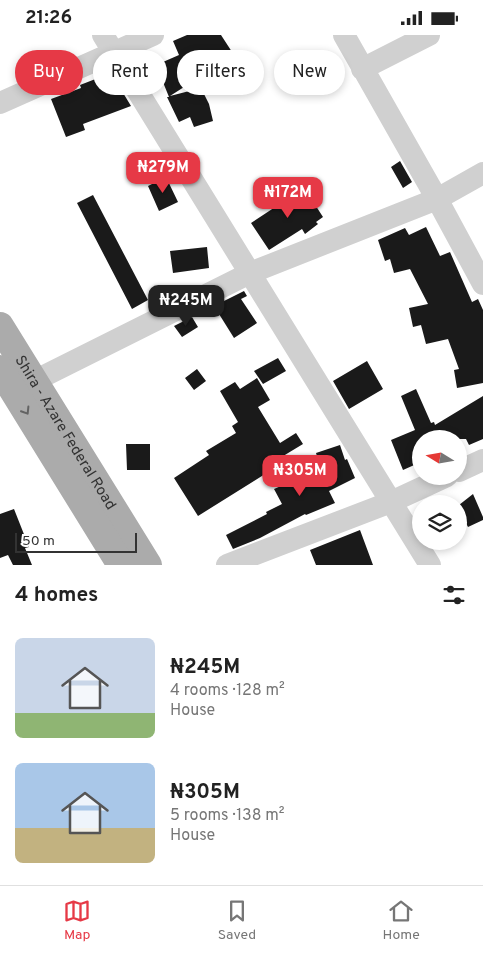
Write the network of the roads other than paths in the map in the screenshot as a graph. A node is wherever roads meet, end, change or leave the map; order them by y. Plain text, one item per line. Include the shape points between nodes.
1 (153, 35) edge
2 (344, 35) edge
3 (429, 35) edge
4 (108, 44) edge
5 (362, 69) junction
6 (0, 103) edge
7 (483, 173) edge
8 (437, 199) junction
9 (250, 273) junction
10 (483, 283) edge
11 (0, 326) edge
12 (0, 369) edge
13 (34, 381) junction
14 (483, 460) edge
15 (468, 467) edge
16 (427, 485) edge
17 (391, 501) junction
18 (121, 565) edge
19 (148, 565) edge
20 (227, 565) edge
21 (430, 565) edge

1 - 4 street
2 - 5 street
3 - 5 street
4 - 6 street
4 - 9 street
5 - 8 street
7 - 8 street
8 - 9 street
8 - 10 street
9 - 13 street
9 - 17 street
11 - 13 main road, Shira - Azare Federal Road
12 -> 18 main road, Shira - Azare Federal Road
13 - 19 main road, Shira - Azare Federal Road
14 - 15 street
16 - 17 street
17 - 20 street
17 - 21 street

